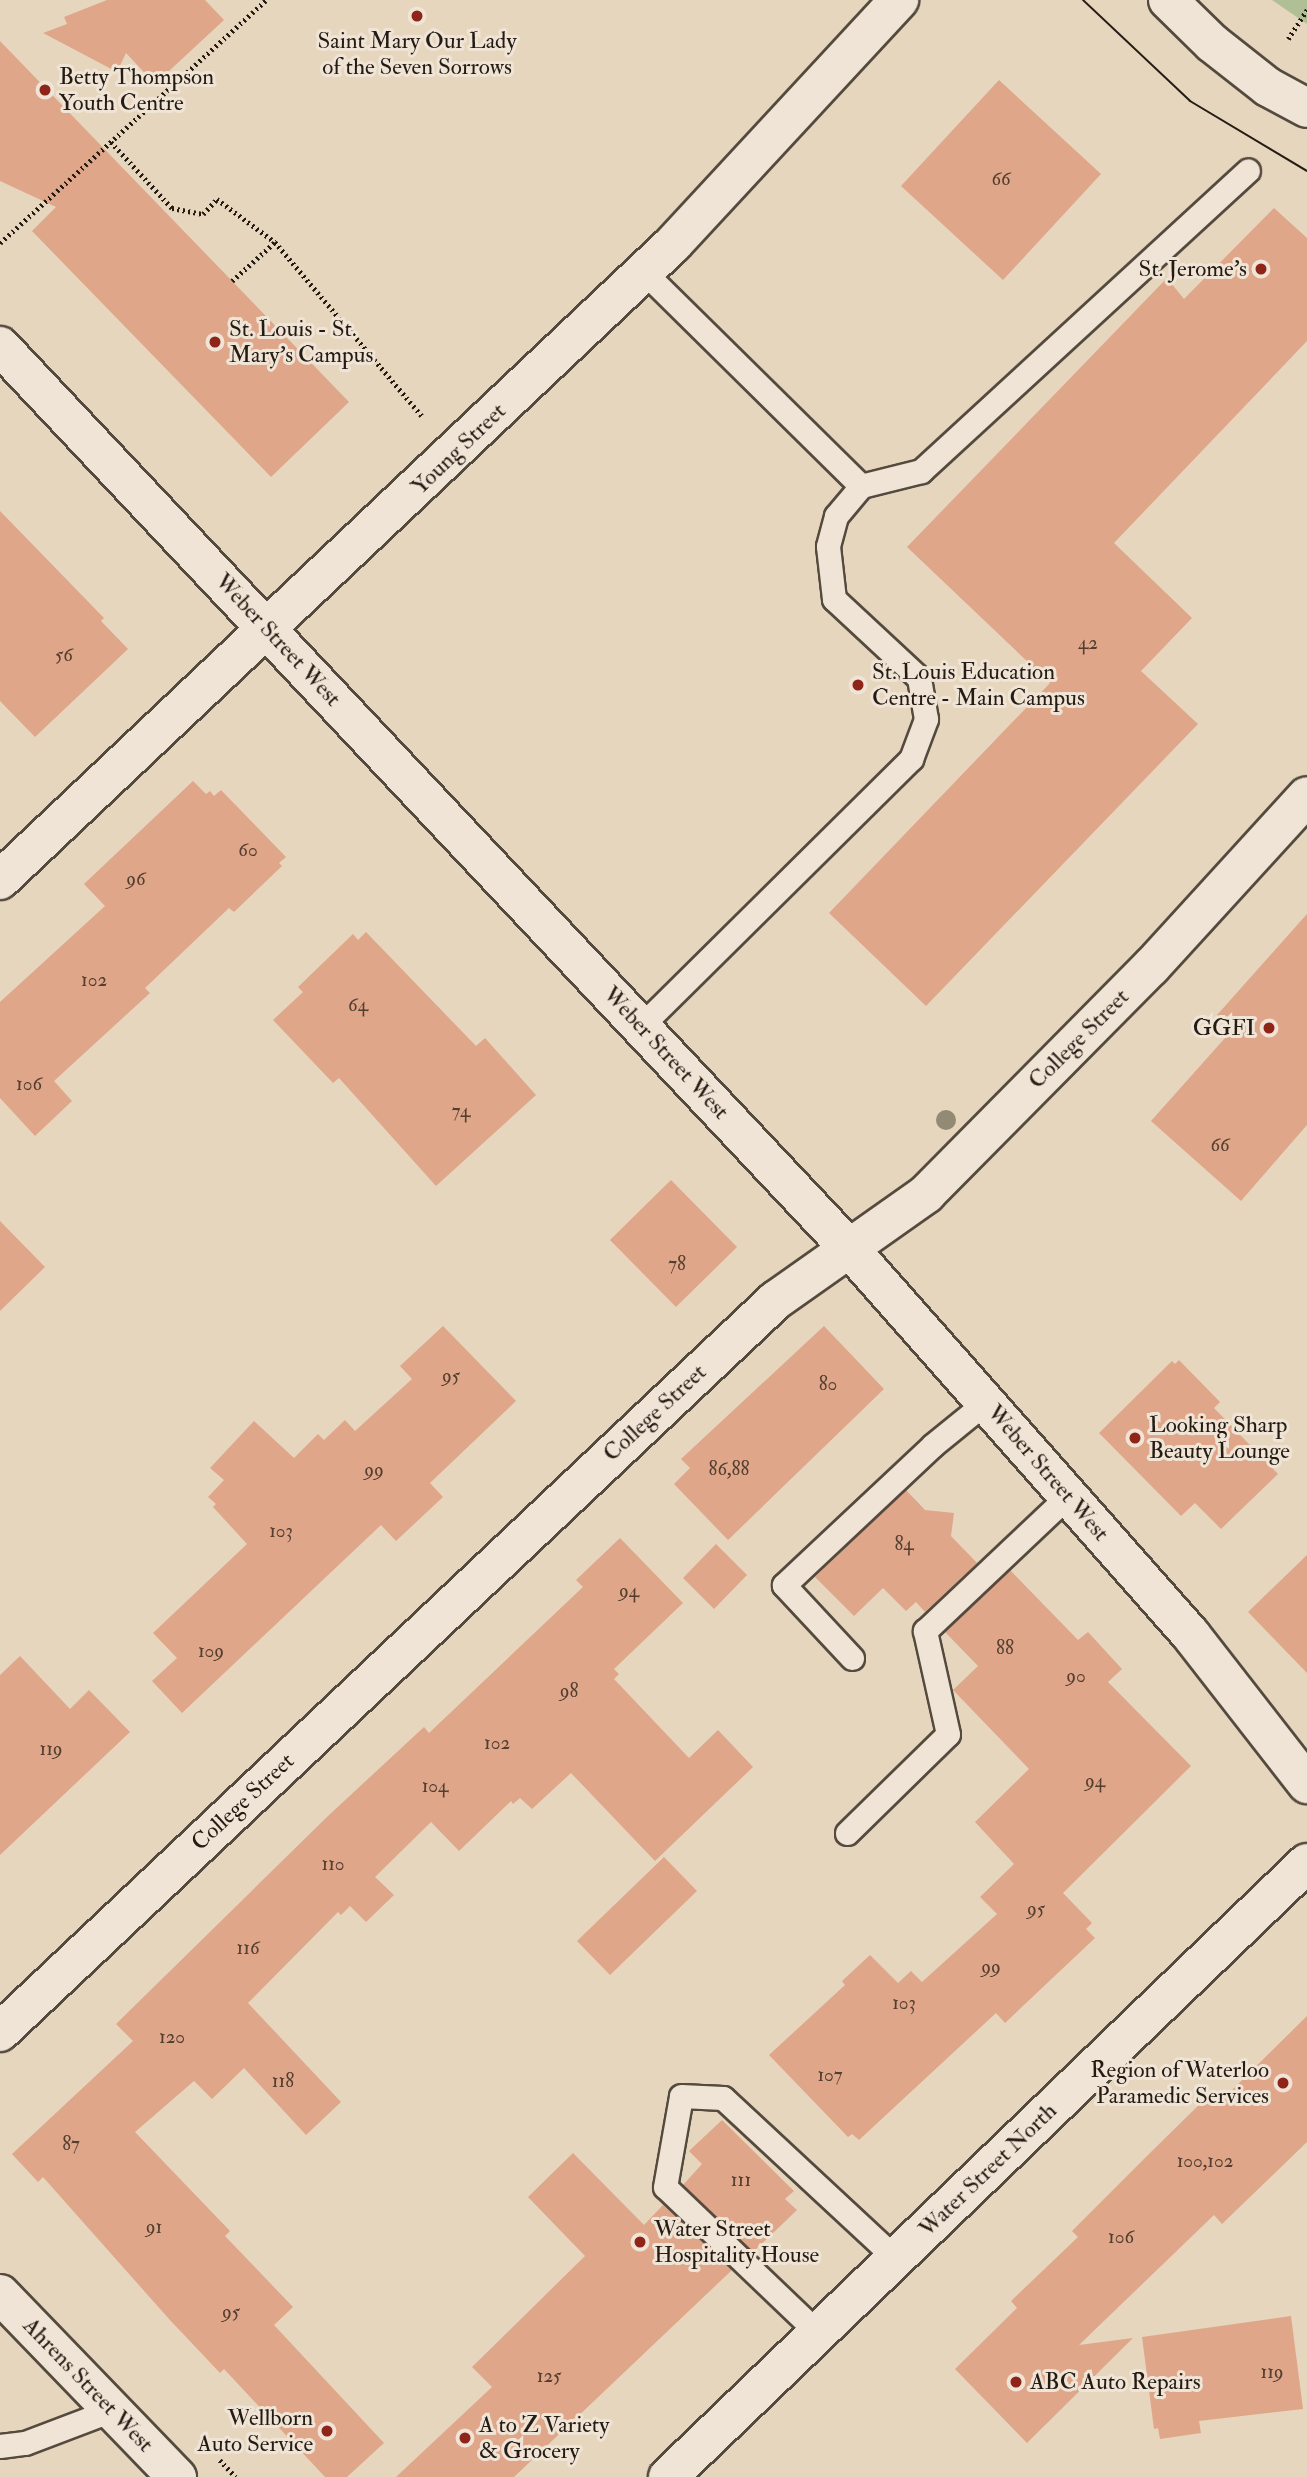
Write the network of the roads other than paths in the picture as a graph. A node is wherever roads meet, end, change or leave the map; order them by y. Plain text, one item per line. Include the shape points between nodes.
1 (899, 0) edge
2 (1168, 0) edge
3 (1307, 108) edge
4 (1248, 170) dead end
5 (644, 272) junction
6 (0, 346) edge
7 (861, 486) junction
8 (270, 630) junction
9 (1307, 796) edge
10 (0, 880) edge
11 (640, 1026) junction
12 (848, 1247) junction
13 (986, 1402) junction
14 (1068, 1496) junction
15 (852, 1658) dead end
16 (1307, 1784) edge
17 (847, 1833) dead end
18 (1307, 1863) edge
19 (0, 2032) edge
20 (896, 2259) junction
21 (0, 2294) edge
22 (818, 2333) junction
23 (112, 2410) junction
24 (0, 2446) edge
25 (177, 2477) edge
26 (668, 2477) edge

1 - 5 street, Young Street
2 - 3 street via 1212,43 1268,87
4 - 7 lane via 921,471
5 - 7 lane
5 - 8 street, Young Street
6 - 8 street, Weber Street West
7 - 11 lane via 836,516 828,545 834,599 919,678 926,719 911,759
8 - 10 street, Young Street
8 - 11 street, Weber Street West
9 - 12 street, College Street via 1151,967 926,1194
11 - 12 street, Weber Street West
12 - 13 street, Weber Street West
12 - 19 street, College Street via 776,1300
13 - 14 street, Weber Street West
13 - 15 lane via 933,1445 784,1585
14 - 16 street, Weber Street West via 1191,1635
14 - 17 lane via 925,1631 948,1734
18 - 20 street, Water Street North
20 - 22 street, Water Street North
20 - 22 lane via 723,2098 681,2096 665,2187
21 - 23 street, Ahrens Street West
22 - 26 street, Water Street North
23 - 24 lane via 25,2443
23 - 25 street, Ahrens Street West

